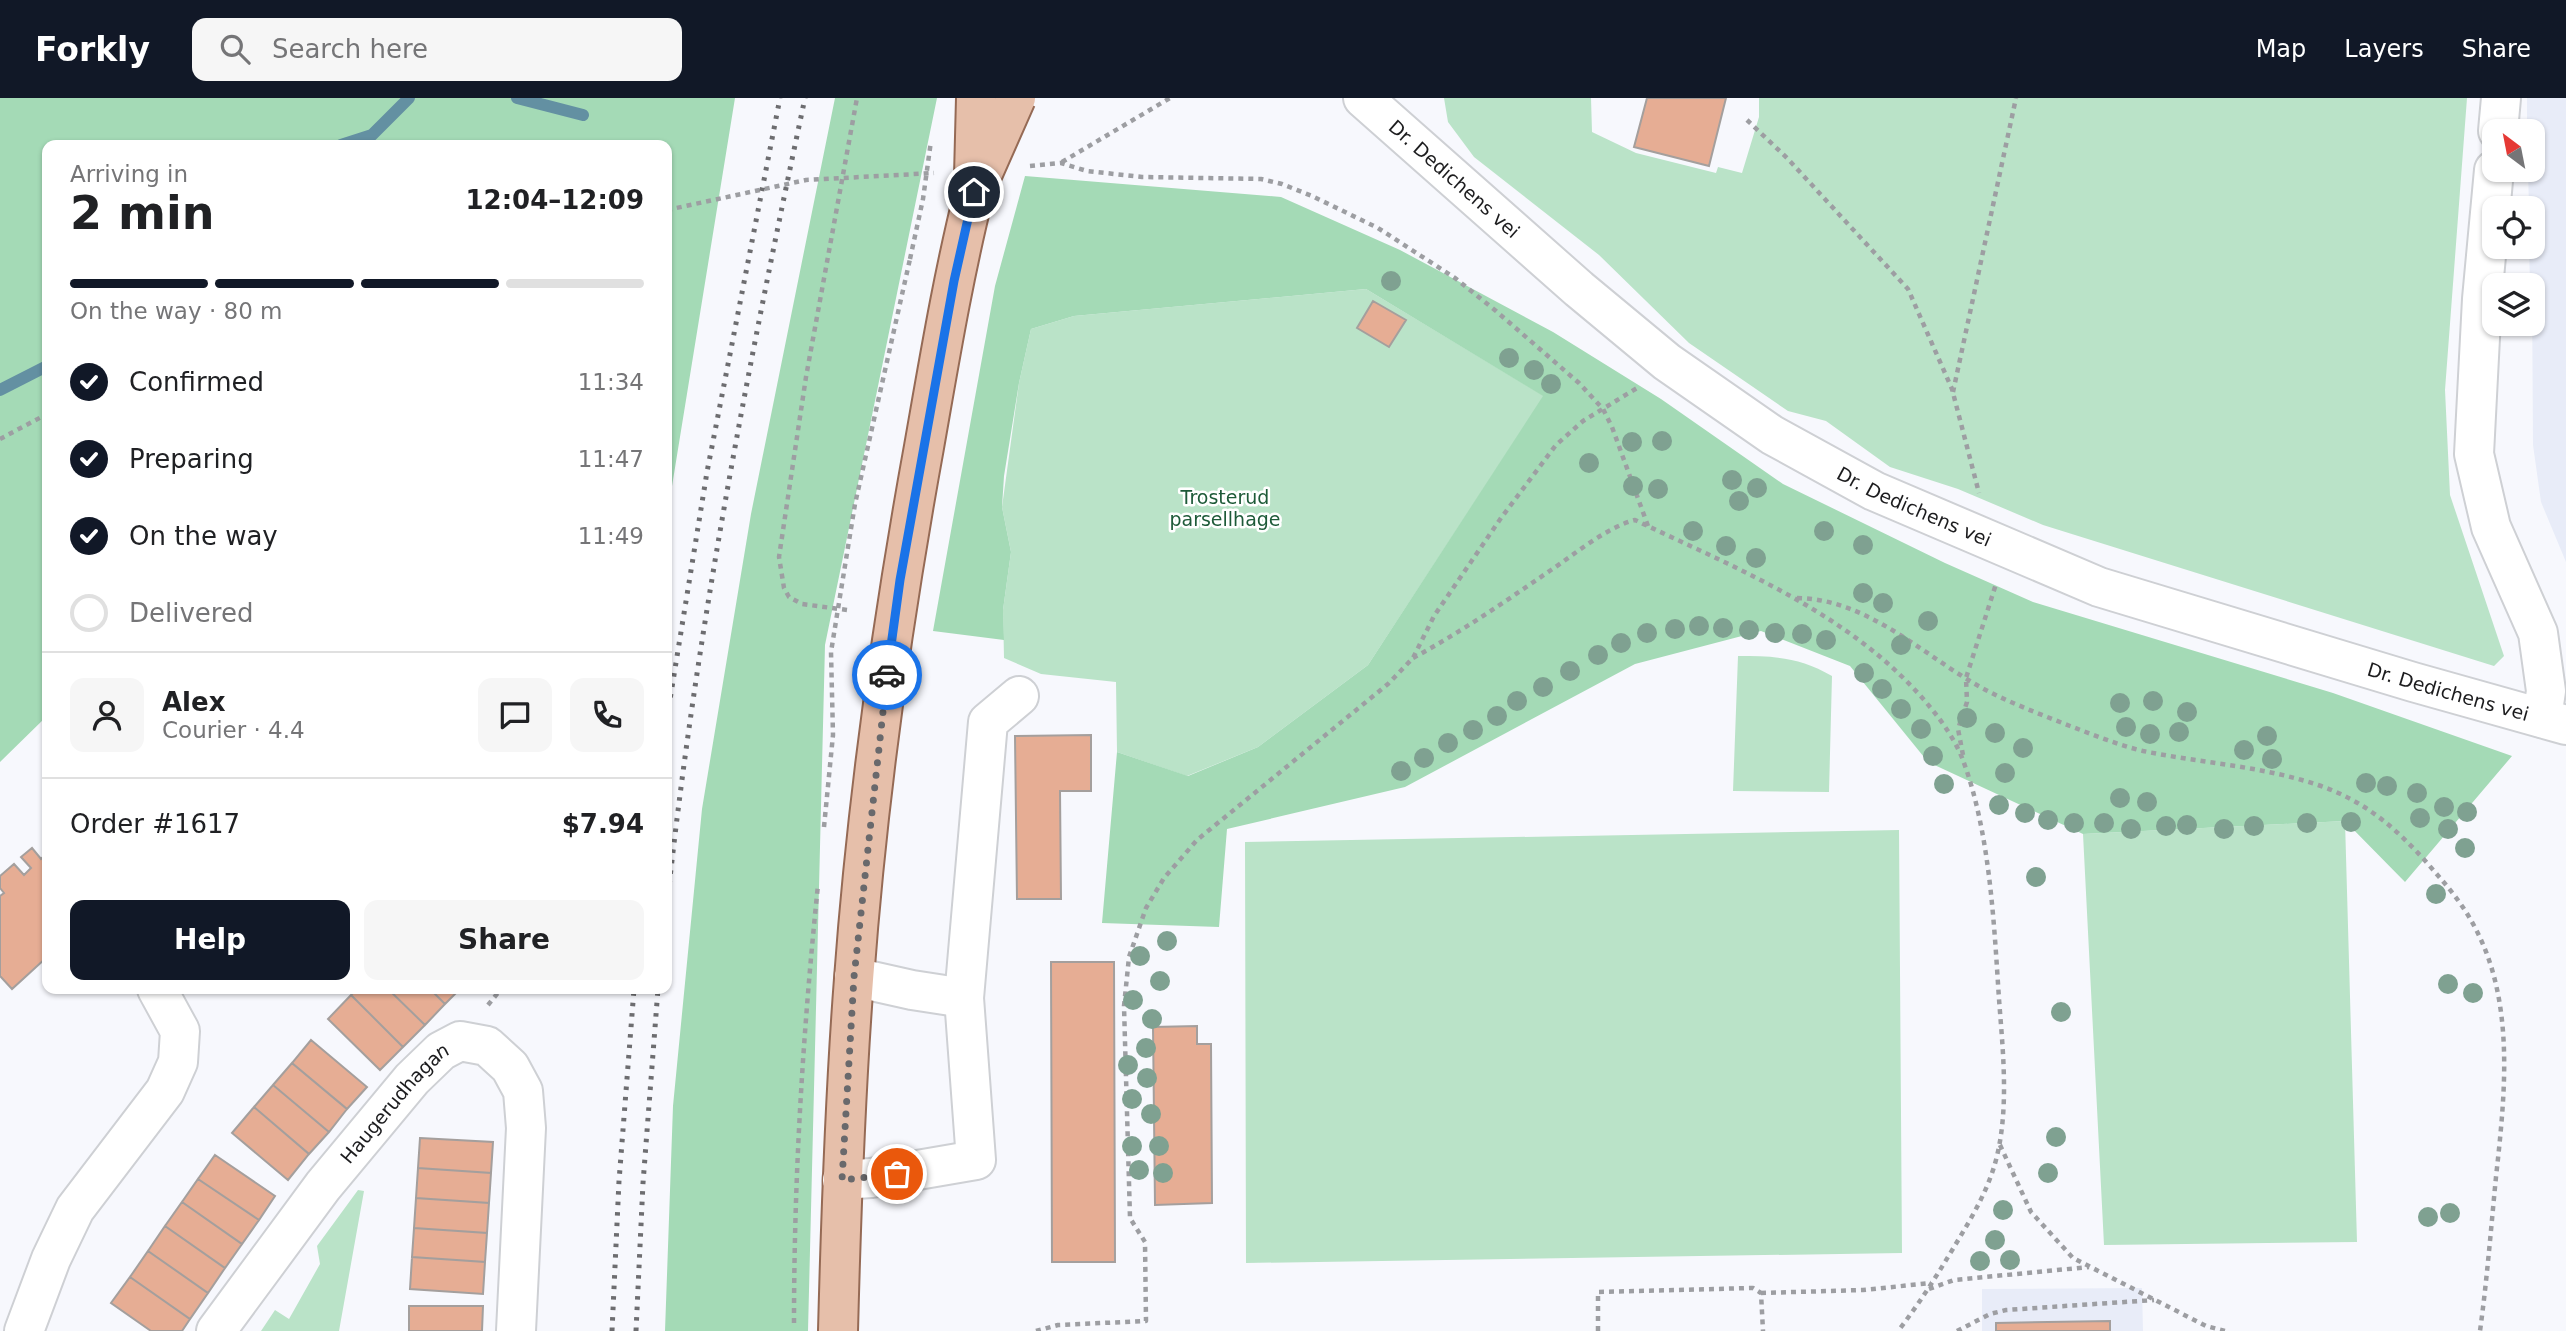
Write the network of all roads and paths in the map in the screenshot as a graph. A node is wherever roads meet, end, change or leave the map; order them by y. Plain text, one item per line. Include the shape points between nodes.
1 (857, 98) edge
2 (976, 98) edge
3 (1016, 98) edge
4 (1170, 98) edge
5 (2016, 98) edge
6 (2501, 98) edge
7 (1376, 102) edge
8 (2499, 119) edge
9 (1747, 120) dead end
10 (932, 130) dead end
11 (841, 177) junction
12 (2493, 182) edge
13 (974, 192) junction
14 (672, 210) edge
15 (910, 259) dead end
16 (1647, 382) dead end
17 (1953, 393) junction
18 (1603, 409) junction
19 (42, 417) edge
20 (0, 439) edge
21 (1980, 495) dead end
22 (1648, 527) junction
23 (1998, 577) dead end
24 (1794, 598) junction
25 (847, 610) dead end
26 (1413, 658) junction
27 (2554, 664) edge
28 (1966, 678) junction
29 (1020, 696) dead end
30 (2554, 722) edge
31 (1965, 765) junction
32 (854, 977) junction
33 (160, 994) edge
34 (964, 998) junction
35 (2000, 1144) junction
36 (842, 1180) junction
37 (2090, 1267) junction
38 (1932, 1283) junction
39 (1928, 1290) junction
40 (1761, 1293) junction
41 (2154, 1300) junction
42 (24, 1331) edge
43 (216, 1331) edge
44 (516, 1331) edge
45 (838, 1331) edge
46 (1036, 1331) edge
47 (1598, 1331) edge
48 (1763, 1331) edge
49 (1898, 1331) edge
50 (1957, 1331) edge
51 (2224, 1331) edge
52 (2480, 1331) edge

1 - 11 path
2 - 13 main road, bridge
3 - 13 main road, bridge
4 - 18 path via 1061,163 1142,177 1261,179 1350,213 1455,278 1536,343
5 - 17 path
6 - 8 street
7 - 30 street, Dr. Dedichens vei via 1579,289 1667,362 1772,435 1853,481 2099,587
9 - 17 path via 1908,289
10 - 15 path, bridge
11 - 14 path
11 - 25 path via 779,557 789,597 802,604
12 - 27 street via 2474,454 2491,527
13 - 32 main road via 958,256 900,580
16 - 18 path
17 - 21 path
18 - 22 path
18 - 26 path via 1556,445 1434,616
19 - 20 path
22 - 24 path
22 - 26 path via 1635,520 1625,523 1456,635
23 - 28 path
24 - 28 path via 1808,598 1866,617
24 - 31 path via 1871,648 1903,677 1940,719
26 - 46 path via 1388,684 1197,839 1146,908 1129,957 1124,1006 1130,1218 1145,1242 1146,1321 1058,1325
27 - 30 street via 2546,691
28 - 31 path via 1968,702 1958,729
28 - 52 path via 2014,704 2105,740 2281,776 2340,794 2396,830 2463,907 2489,961 2505,1027 2502,1125
29 - 34 street via 988,722
31 - 35 path via 1987,870 1996,958
32 - 34 street
32 - 36 main road
33 - 42 street via 180,1031 178,1062 165,1091 75,1209
34 - 36 street via 976,1160
35 - 37 path via 2031,1212 2073,1258
35 - 38 path via 1976,1210
36 - 45 main road
37 - 39 path via 1954,1280
37 - 41 path
38 - 39 path
38 - 40 path
39 - 49 path
40 - 47 path via 1754,1288 1598,1292
40 - 48 path
41 - 50 path via 2006,1310
41 - 51 path
43 - 44 street, Haugerudhagan via 315,1195 412,1079 441,1051 460,1041 487,1046 510,1067 523,1091 526,1128

